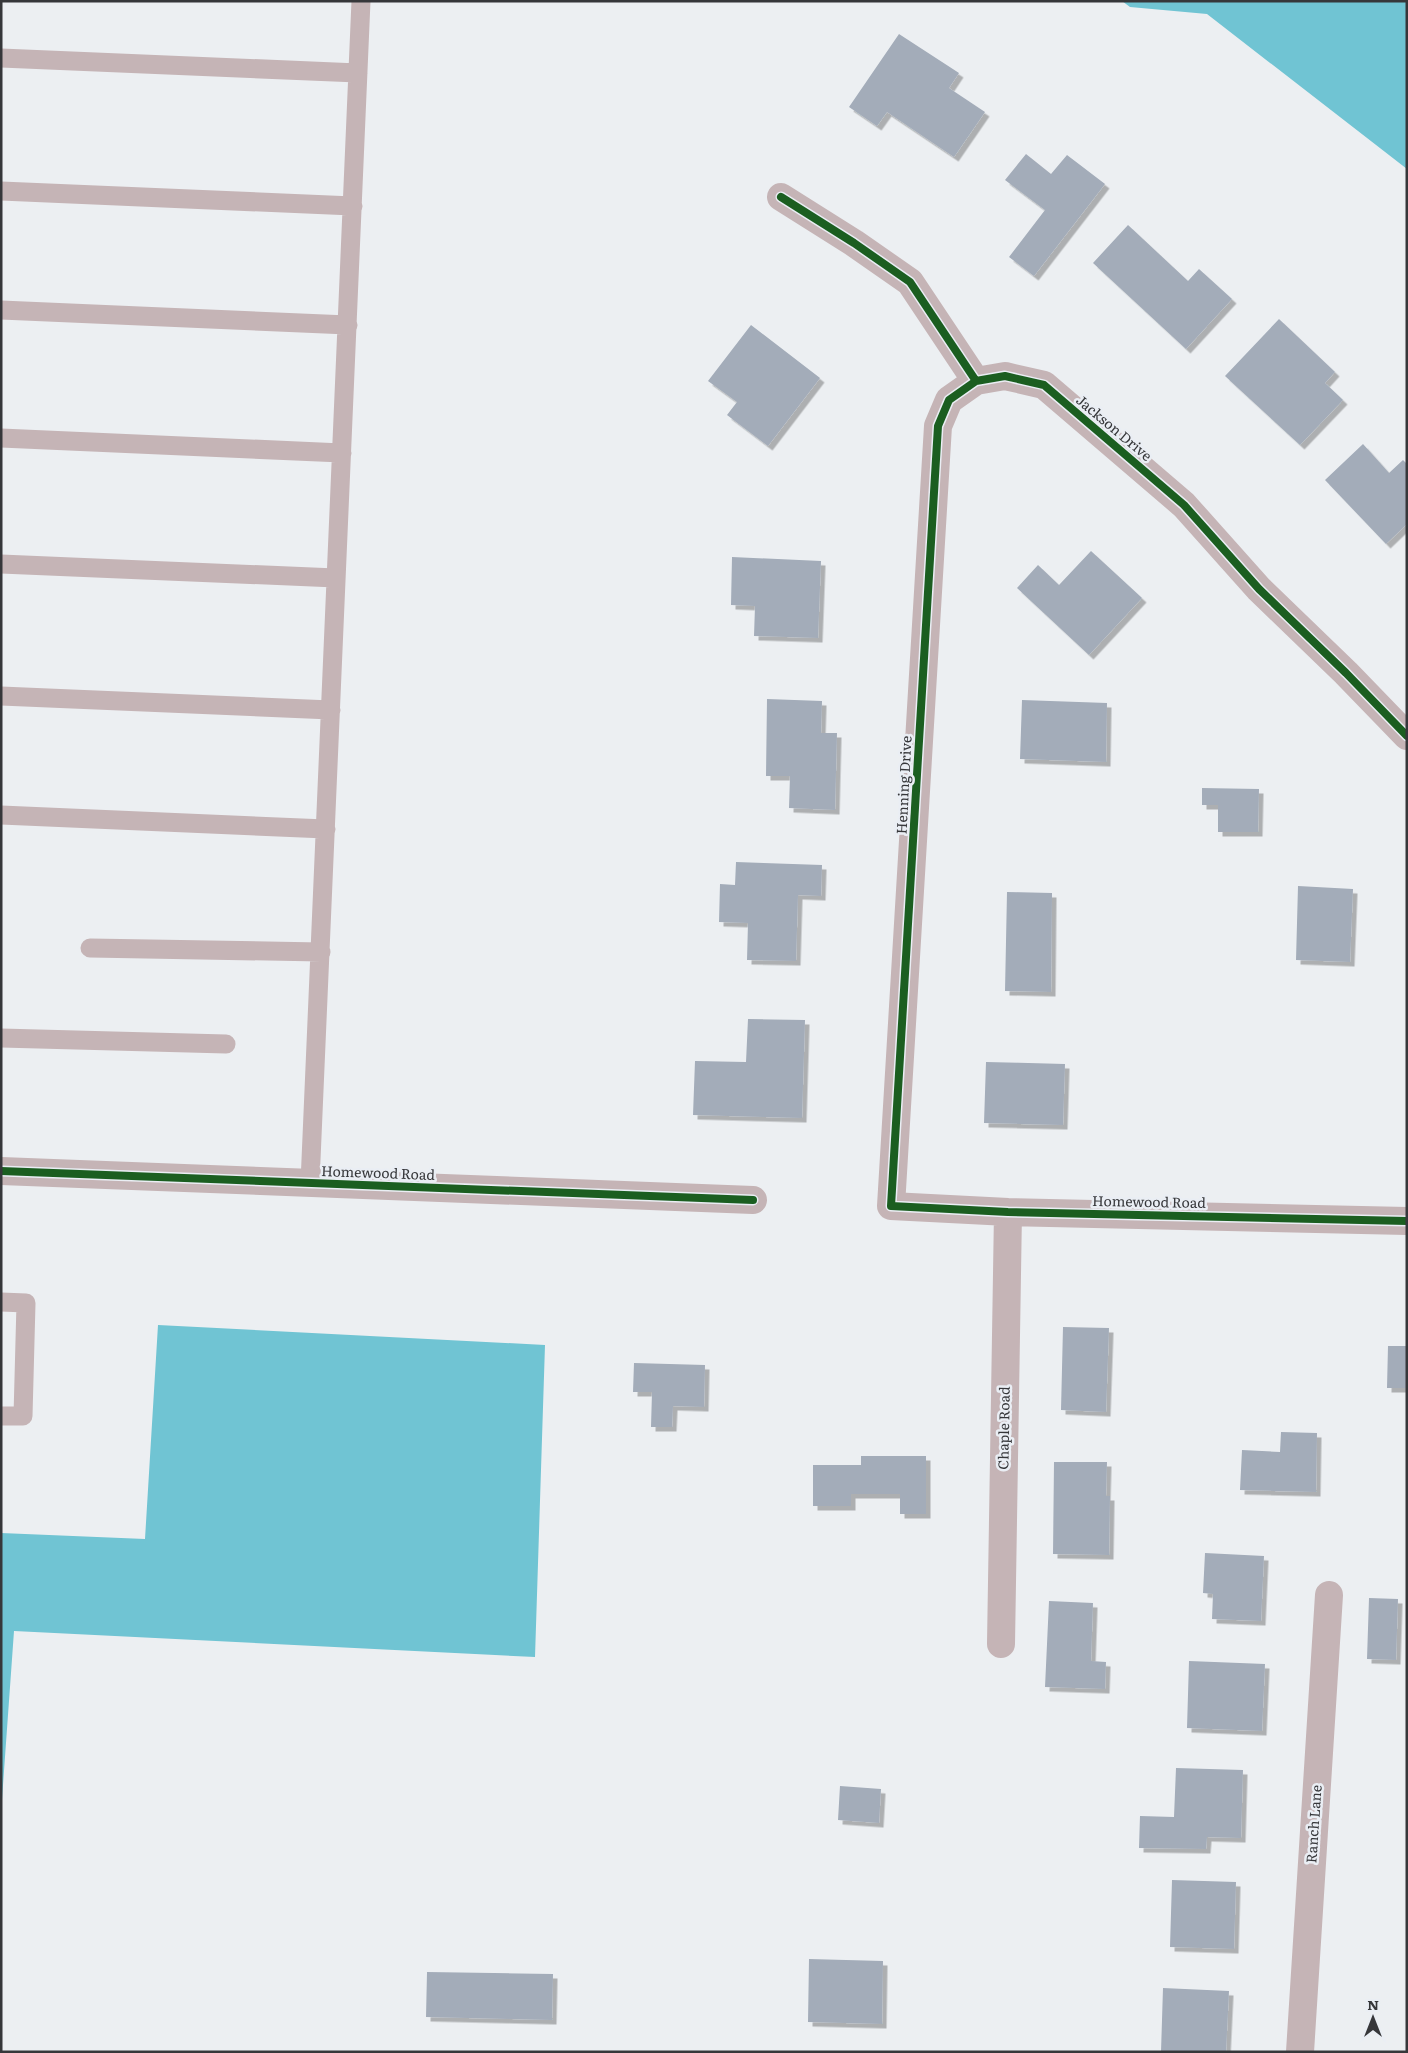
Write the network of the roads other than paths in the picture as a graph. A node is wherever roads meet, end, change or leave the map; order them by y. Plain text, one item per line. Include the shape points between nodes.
1 (361, 1) edge
2 (1, 58) edge
3 (358, 73) junction
4 (1, 191) edge
5 (781, 197) dead end
6 (353, 206) junction
7 (1, 310) edge
8 (348, 325) junction
9 (976, 381) junction
10 (1, 438) edge
11 (342, 453) junction
12 (1, 564) edge
13 (336, 578) junction
14 (1, 696) edge
15 (331, 710) junction
16 (1407, 736) edge
17 (1, 815) edge
18 (326, 829) junction
19 (90, 948) dead end
20 (320, 952) junction
21 (1, 1038) edge
22 (226, 1044) dead end
23 (1, 1171) edge
24 (310, 1183) junction
25 (753, 1200) dead end
26 (891, 1206) joint
27 (1008, 1212) junction
28 (1406, 1217) edge
29 (1, 1302) edge
30 (1, 1416) edge
31 (1329, 1595) dead end
32 (1001, 1644) dead end
33 (1300, 2052) edge

1 - 3 lane
2 - 3 lane
3 - 6 lane
4 - 6 lane
5 - 9 street via 910,282
6 - 8 lane
7 - 8 lane
8 - 11 lane
9 - 16 street, Jackson Drive via 1006,376 1044,385 1184,505 1259,589
9 - 26 street, Henning Drive via 949,400 938,426
10 - 11 lane
11 - 13 lane
12 - 13 lane
13 - 15 lane
14 - 15 lane
15 - 18 lane
17 - 18 lane
18 - 20 lane
19 - 20 lane
20 - 24 lane
21 - 22 lane
23 - 24 street, Homewood Road
24 - 25 street, Homewood Road
26 - 27 street, Homewood Road
27 - 28 street, Homewood Road
27 - 32 street, Chaple Road
29 - 30 lane via 26,1303 23,1416
31 - 33 street, Ranch Lane

